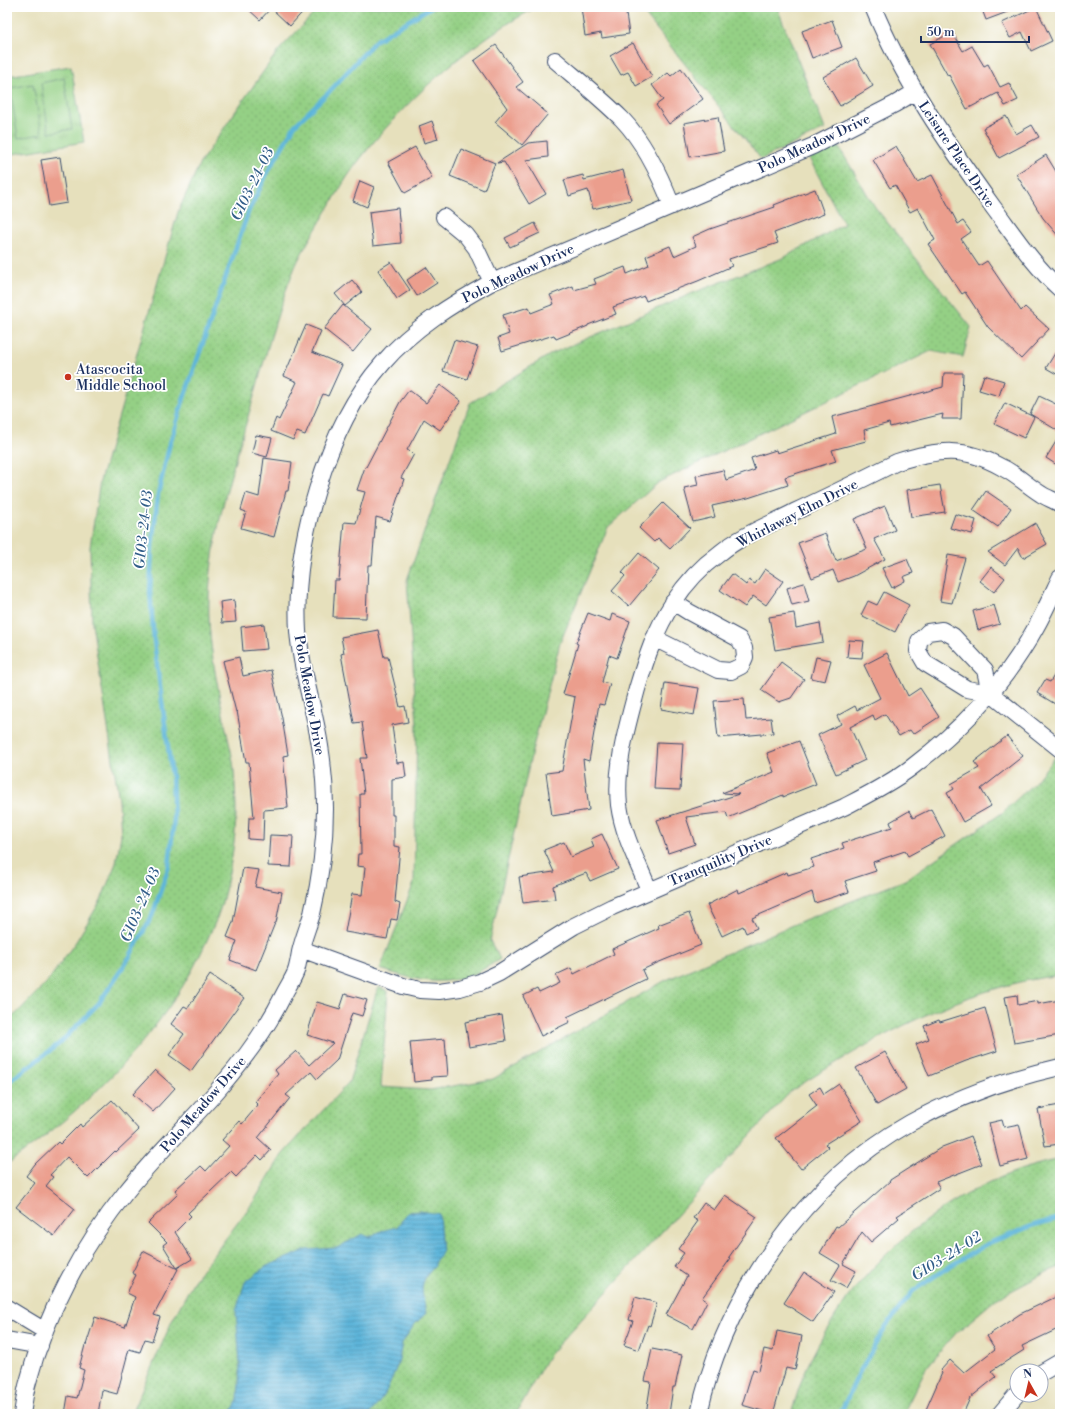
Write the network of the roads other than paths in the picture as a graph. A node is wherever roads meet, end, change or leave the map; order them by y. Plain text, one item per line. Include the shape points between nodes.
1 (873, 7) edge
2 (555, 60) dead end
3 (915, 92) junction
4 (672, 206) junction
5 (444, 217) dead end
6 (492, 282) junction
7 (1060, 289) edge
8 (1060, 504) edge
9 (1060, 578) edge
10 (673, 602) junction
11 (654, 638) junction
12 (990, 693) junction
13 (1060, 749) edge
14 (649, 890) junction
15 (301, 949) junction
16 (1060, 1067) edge
17 (7, 1308) edge
18 (45, 1331) junction
19 (7, 1340) edge
20 (40, 1346) junction
21 (1060, 1362) edge
22 (1049, 1368) edge
23 (22, 1414) edge
24 (699, 1414) edge

1 - 3 street, Leisure Place Drive
2 - 4 street via 623,120 651,159
3 - 4 street, Polo Meadow Drive via 813,146
3 - 7 street, Leisure Place Drive via 940,132 1021,246
4 - 6 street, Polo Meadow Drive
5 - 6 street via 466,235 476,248
6 - 15 street, Polo Meadow Drive via 455,302 425,323 381,365 358,398 338,434 315,498 305,535 300,571 298,632 302,666 320,744 324,774 324,828 319,884
8 - 10 street, Whirlaway Elm Drive via 1004,468 985,459 956,452 924,454 898,462 746,535 702,568
9 - 12 street, Tranquility Drive via 1036,628
10 - 11 street, Whirlaway Elm Drive
10 - 11 street via 739,639 745,657 741,666 731,671 718,670
11 - 14 street, Whirlaway Elm Drive via 629,719 622,749 618,786 622,822
12 - 12 street via 985,670 953,636 942,630 928,632 919,641 918,651 925,663 966,689
12 - 13 street
12 - 14 street, Tranquility Drive via 950,736 911,768 880,788 844,807
14 - 15 street, Tranquility Drive via 574,926 499,973 460,988 439,991 403,986
15 - 18 street, Polo Meadow Drive via 297,970 256,1041 222,1086 147,1166 105,1220 68,1281
16 - 24 street via 997,1084 937,1109 909,1124 854,1162 810,1202 785,1232 747,1287 728,1325 714,1362
17 - 18 street
18 - 20 street, Polo Meadow Drive
19 - 20 street
20 - 23 street, Polo Meadow Drive via 28,1382
21 - 22 street

